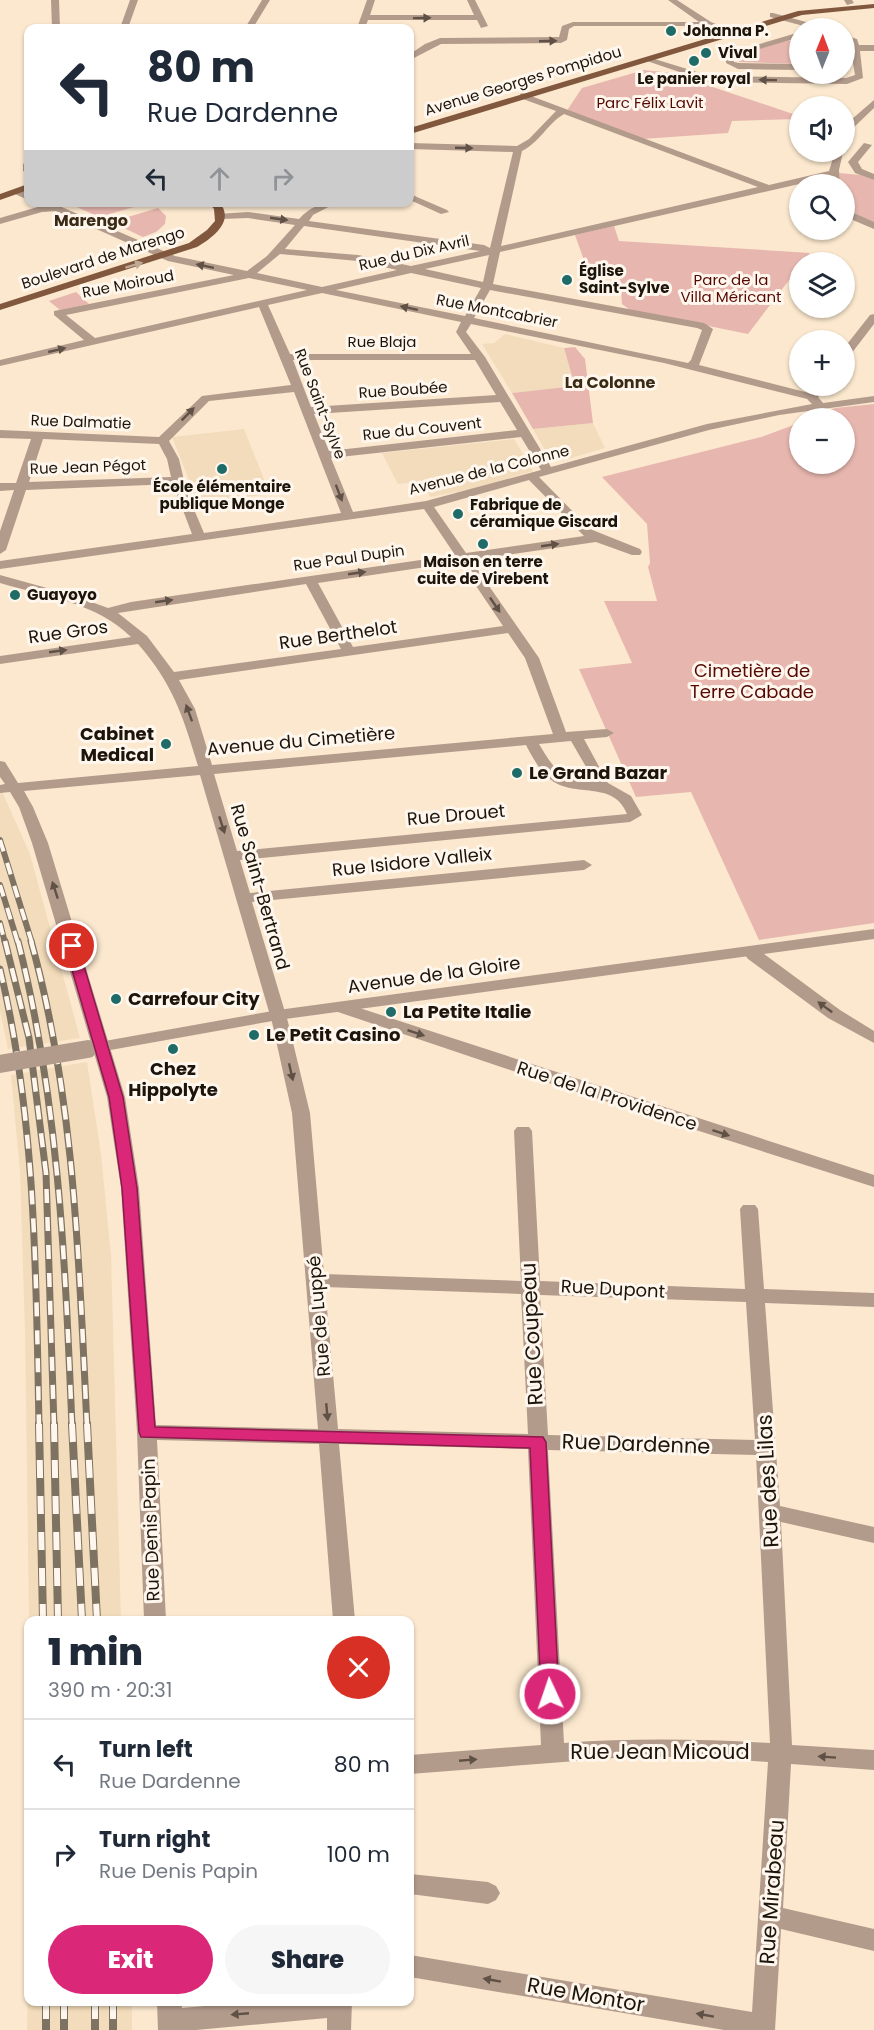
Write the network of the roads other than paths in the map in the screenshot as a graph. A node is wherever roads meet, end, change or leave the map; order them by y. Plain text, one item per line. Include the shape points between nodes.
1 (55, 0) edge
2 (134, 0) edge
3 (266, 0) edge
4 (371, 0) edge
5 (471, 0) edge
6 (672, 0) edge
7 (849, 1) edge
8 (874, 4) edge
9 (774, 15) junction
10 (480, 17) junction
11 (365, 18) junction
12 (784, 18) junction
13 (789, 20) edge
14 (56, 24) edge
15 (125, 24) edge
16 (251, 24) edge
17 (363, 24) edge
18 (708, 24) junction
19 (723, 29) junction
20 (734, 33) junction
21 (789, 36) edge
22 (489, 41) junction
23 (855, 44) edge
24 (856, 48) junction
25 (874, 48) edge
26 (414, 55) edge
27 (645, 59) junction
28 (789, 67) edge
29 (523, 96) junction
30 (874, 103) edge
31 (561, 112) junction
32 (414, 123) edge
33 (855, 123) edge
34 (414, 130) edge
35 (867, 145) dead end
36 (414, 146) edge
37 (518, 149) junction
38 (837, 162) edge
39 (834, 173) joint
40 (874, 177) edge
41 (769, 188) junction
42 (24, 189) edge
43 (18, 192) junction
44 (24, 195) edge
45 (0, 197) edge
46 (414, 199) edge
47 (217, 207) edge
48 (323, 207) edge
49 (50, 208) joint
50 (444, 212) dead end
51 (855, 217) edge
52 (0, 221) edge
53 (300, 223) junction
54 (874, 226) edge
55 (496, 250) junction
56 (277, 251) junction
57 (163, 256) junction
58 (410, 269) junction
59 (248, 275) junction
60 (488, 286) junction
61 (319, 289) junction
62 (262, 303) junction
63 (0, 307) edge
64 (874, 317) edge
65 (466, 321) junction
66 (93, 342) junction
67 (855, 342) edge
68 (286, 357) junction
69 (478, 357) junction
70 (0, 363) edge
71 (692, 365) junction
72 (297, 388) junction
73 (818, 396) edge
74 (503, 398) junction
75 (874, 399) edge
76 (816, 401) junction
77 (306, 411) junction
78 (0, 434) edge
79 (524, 434) junction
80 (38, 436) junction
81 (162, 441) junction
82 (324, 455) junction
83 (550, 472) junction
84 (532, 477) junction
85 (178, 480) junction
86 (20, 486) junction
87 (0, 487) edge
88 (426, 505) junction
89 (348, 516) junction
90 (200, 537) junction
91 (597, 538) junction
92 (0, 550) edge
93 (636, 552) dead end
94 (463, 558) junction
95 (0, 566) edge
96 (0, 579) edge
97 (310, 580) junction
98 (107, 612) junction
99 (511, 629) junction
100 (142, 639) junction
101 (349, 652) junction
102 (0, 660) edge
103 (170, 677) junction
104 (606, 733) dead end
105 (568, 737) junction
106 (530, 740) junction
107 (0, 765) edge
108 (205, 769) junction
109 (601, 786) junction
110 (5, 789) edge
111 (232, 856) junction
112 (584, 865) dead end
113 (243, 898) junction
114 (874, 934) edge
115 (750, 951) junction
116 (341, 1007) junction
117 (278, 1015) junction
118 (874, 1038) edge
119 (95, 1048) junction
120 (0, 1065) edge
121 (523, 1131) dead end
122 (874, 1182) edge
123 (749, 1209) dead end
124 (315, 1280) junction
125 (530, 1286) junction
126 (756, 1296) junction
127 (874, 1300) edge
128 (147, 1432) junction
129 (329, 1437) junction
130 (538, 1442) junction
131 (766, 1448) junction
132 (770, 1512) junction
133 (874, 1535) edge
134 (155, 1616) edge
135 (344, 1616) edge
136 (553, 1753) junction
137 (781, 1754) junction
138 (874, 1760) edge
139 (414, 1765) edge
140 (414, 1884) edge
141 (488, 1893) dead end
142 (770, 1916) junction
143 (874, 1940) edge
144 (414, 1967) edge
145 (304, 2006) edge
146 (340, 2006) edge
147 (170, 2017) edge
148 (763, 2027) edge
149 (339, 2030) edge

1 - 14 street
2 - 15 street
3 - 16 street
4 - 11 street
5 - 10 street
6 - 18 street
7 - 8 main road, Avenue Georges Pompidou
7 - 9 main road, Avenue Georges Pompidou
8 - 12 main road, Avenue Georges Pompidou
9 - 12 street
9 - 19 main road, Avenue Georges Pompidou
11 -> 10 street
10 - 22 street
11 - 17 street
12 - 13 street
12 - 20 main road, Avenue Georges Pompidou
18 - 19 street
22 -> 18 street via 557,41 564,38 565,28 582,23
19 - 20 street
19 - 32 main road, Avenue Georges Pompidou
20 - 27 main road, Avenue Georges Pompidou
21 - 28 street via 729,56 730,63 738,66
22 - 26 street via 440,41
23 - 24 street
24 - 25 street
24 -> 27 street via 860,76 847,81 709,79
27 - 29 main road, Avenue Georges Pompidou
29 - 31 street
29 - 34 main road, Avenue Georges Pompidou
30 - 33 street
31 - 37 street via 552,116 532,142
31 - 41 street
35 - 40 street via 853,162 858,171
36 -> 37 street
37 - 55 street
38 - 39 street
39 - 41 street, Rue du Dix Avril
41 - 55 street, Rue du Dix Avril
42 - 43 main road
43 - 44 street
43 - 45 main road
46 - 50 street
47 -> 53 street
47 - 57 main road, Boulevard de Marengo via 217,227 203,239
48 - 53 street
49 - 52 street
49 - 57 street, Rue Montcabrier via 62,209
51 - 54 street
53 - 55 street
53 - 56 street
55 - 58 street, Rue du Dix Avril
55 - 60 street
56 - 58 street via 340,255
56 - 59 street
59 -> 57 street, Rue Montcabrier
63 -> 57 main road, Boulevard de Marengo
58 - 60 street
58 - 61 street, Rue du Dix Avril
59 - 61 street, Rue Montcabrier
59 - 66 street, Rue Moiroud via 58,313
60 - 65 street
60 - 71 street via 706,327
61 - 62 street, Rue du Dix Avril
65 -> 61 street, Rue Montcabrier
62 - 66 street, Rue du Dix Avril
62 - 68 street, Rue Saint-Sylve
64 - 67 street
65 - 69 street via 461,332
65 - 71 street, Rue Montcabrier
70 -> 66 street, Rue du Dix Avril
68 - 69 street, Rue Blaja
68 - 72 street, Rue Saint-Sylve
69 - 74 street
71 - 76 street, Rue Montcabrier
72 - 77 street, Rue Saint-Sylve
81 -> 72 street via 206,398
73 - 76 street
74 - 77 street, Rue Boubée
74 - 79 street
75 - 76 street, Avenue de la Colonne
76 - 83 street, Avenue de la Colonne
77 - 82 street, Rue Saint-Sylve
78 - 80 street, Rue Dalmatie
79 - 82 street, Rue du Couvent
79 - 83 street
80 - 81 street, Rue Dalmatie
80 - 86 street
81 - 85 street
82 -> 89 street, Rue Saint-Sylve
83 - 84 street, Avenue de la Colonne
84 - 88 street, Avenue de la Colonne
84 - 91 street via 586,532
85 - 86 street, Rue Jean Pégot
85 - 90 street
86 - 87 street, Rue Jean Pégot
86 - 92 street
88 - 89 street, Avenue de la Colonne
88 - 94 street
89 - 90 street, Avenue de la Colonne
90 - 95 street, Avenue de la Colonne
91 - 93 street
94 -> 91 street, Rue Paul Dupin
97 -> 94 street, Rue Paul Dupin
94 -> 99 street
96 - 98 street
98 -> 97 street, Rue Paul Dupin
97 - 101 street
98 - 100 street, Rue Saint-Bertrand
99 - 101 street, Rue Berthelot
99 - 105 street via 536,666
102 -> 100 street, Rue Gros
100 - 103 street, Rue Saint-Bertrand
101 - 103 street, Rue Berthelot
108 -> 103 street, Rue Saint-Bertrand via 188,709
104 - 105 street, Avenue du Cimetière
105 - 106 street, Avenue du Cimetière
105 - 109 street via 599,777
106 - 108 street, Avenue du Cimetière
106 - 109 street, Rue Drouet via 558,780 577,786
107 - 110 street, Rue Denis Papin
108 - 110 street, Avenue du Cimetière
108 -> 111 street, Rue Saint-Bertrand
109 - 111 street, Rue Drouet via 621,794 635,815
119 -> 110 street, Rue Denis Papin via 40,843 26,807
111 - 113 street, Rue Saint-Bertrand
112 - 113 street, Rue Isidore Valleix
113 - 117 street, Rue Saint-Bertrand
114 - 115 street, Avenue de la Gloire
115 - 116 street, Avenue de la Gloire
118 -> 115 street via 834,1014
116 - 117 street, Avenue de la Gloire
116 -> 122 street, Rue de la Providence
117 - 119 street, Avenue de la Gloire
117 -> 124 street, Rue de Luppé via 301,1113
119 - 120 street, Avenue de la Gloire, bridge
119 - 128 street, Rue Denis Papin via 116,1097 130,1188
121 - 125 street, Rue Coupeau
123 - 126 street, Rue des Lilas
124 - 125 street, Rue Dupont
124 -> 129 street, Rue de Luppé
125 - 126 street, Rue Dupont
125 - 130 street, Rue Coupeau
126 - 127 street, Rue Dupont
126 - 131 street, Rue des Lilas
128 - 129 street, Rue Dardenne
128 - 134 street, Rue Denis Papin
129 - 130 street, Rue Dardenne
129 - 135 street, Rue de Luppé
130 - 131 street, Rue Dardenne
130 - 136 street, Rue Coupeau
131 - 132 street, Rue des Lilas
132 - 133 street
132 - 137 street, Rue des Lilas
136 - 137 street, Rue Jean Micoud via 675,1748
139 -> 136 street, Rue Jean Micoud
138 -> 137 street, Rue Jean Micoud
137 - 142 street, Rue Mirabeau
140 - 141 street
142 - 143 street
142 - 148 street, Rue Mirabeau
148 -> 144 street, Rue Montor
145 -> 147 street
146 - 149 street

